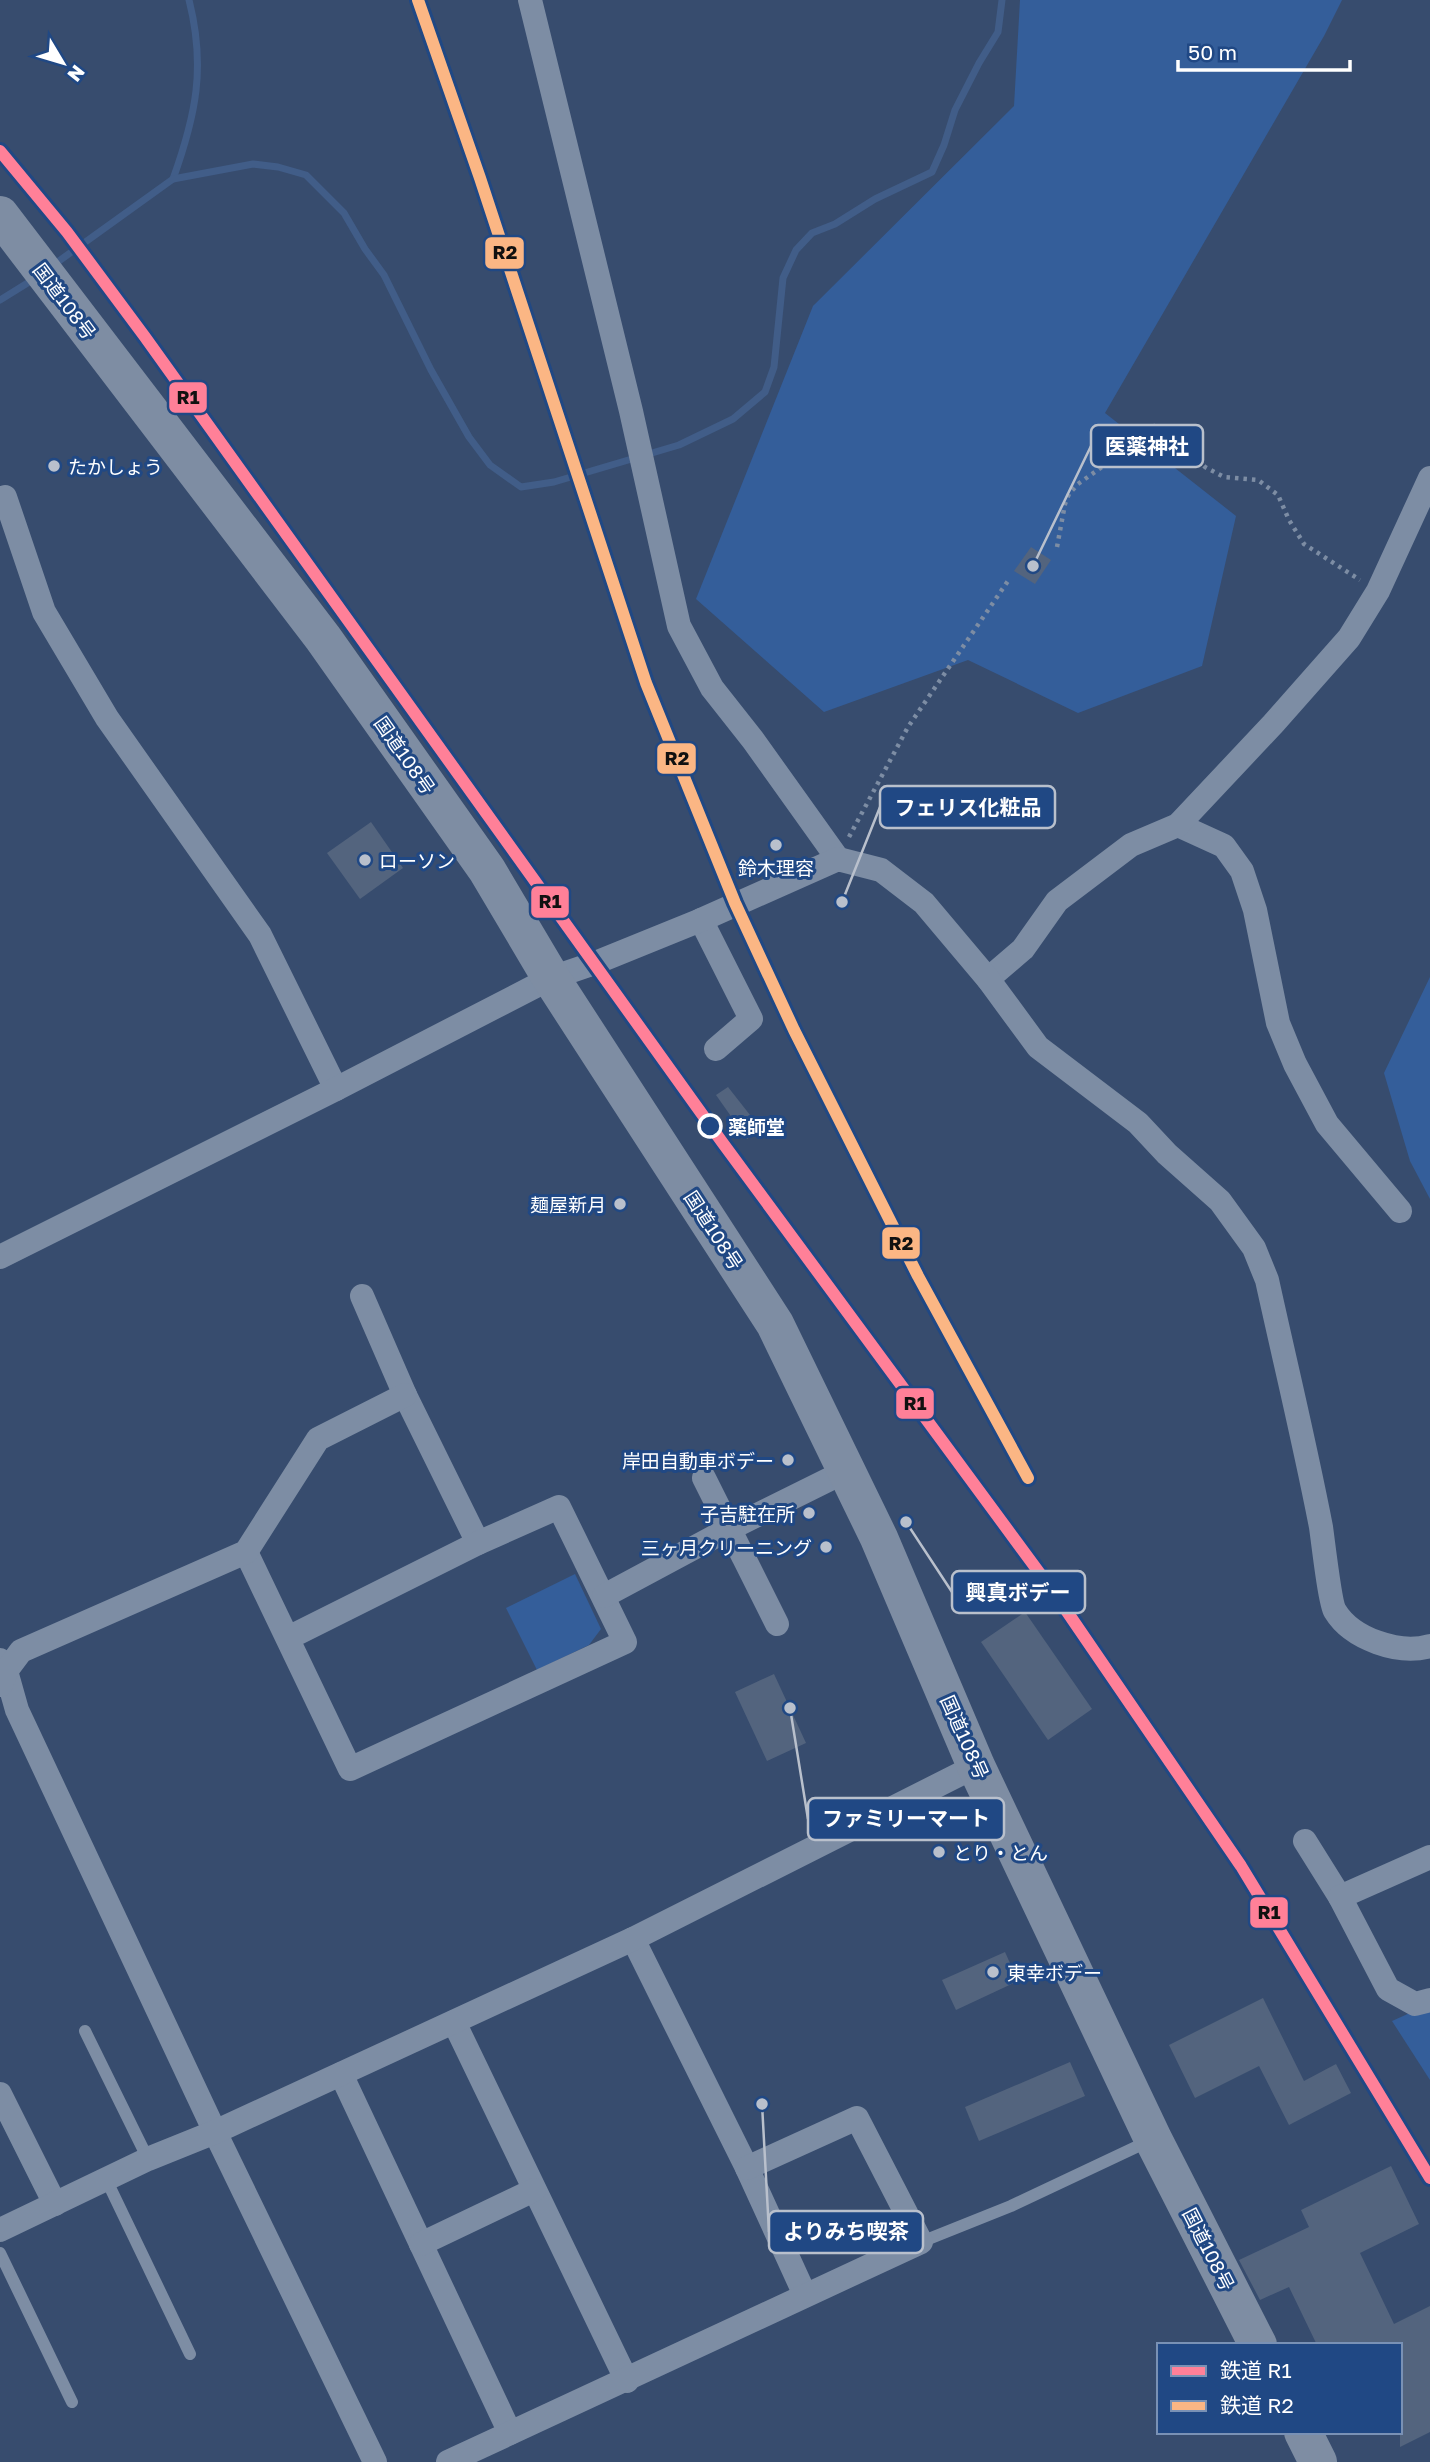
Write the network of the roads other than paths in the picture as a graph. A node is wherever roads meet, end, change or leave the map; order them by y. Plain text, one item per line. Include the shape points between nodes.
1 (530, 0) edge
2 (2, 217) edge
3 (1430, 478) edge
4 (5, 497) dead end
5 (1178, 825) junction
6 (838, 859) junction
7 (701, 920) junction
8 (551, 978) junction
9 (988, 979) junction
10 (716, 1049) dead end
11 (336, 1089) junction
12 (1400, 1211) dead end
13 (0, 1257) edge
14 (362, 1296) dead end
15 (405, 1395) junction
16 (846, 1471) junction
17 (704, 1478) dead end
18 (729, 1529) junction
19 (478, 1543) junction
20 (246, 1552) junction
21 (604, 1596) junction
22 (777, 1624) dead end
23 (288, 1638) junction
24 (1430, 1646) edge
25 (2, 1673) edge
26 (976, 1766) junction
27 (1305, 1840) dead end
28 (1430, 1857) edge
29 (1340, 1897) junction
30 (633, 1939) junction
31 (1430, 2000) edge
32 (454, 2022) junction
33 (85, 2031) dead end
34 (341, 2074) junction
35 (0, 2094) edge
36 (215, 2132) junction
37 (1153, 2138) junction
38 (148, 2159) junction
39 (747, 2168) junction
40 (106, 2179) junction
41 (534, 2190) junction
42 (55, 2204) junction
43 (0, 2230) edge
44 (921, 2242) junction
45 (421, 2244) junction
46 (0, 2253) edge
47 (805, 2295) junction
48 (1257, 2343) edge
49 (190, 2354) dead end
50 (627, 2381) junction
51 (72, 2402) dead end
52 (510, 2433) junction
53 (1304, 2434) edge
54 (375, 2462) edge
55 (448, 2462) edge
56 (1318, 2462) edge

1 - 6 street via 631,411 678,626 712,688
2 - 8 highway, 国道108号 via 323,638 487,870
3 - 5 street via 1378,591 1349,638
4 - 11 street via 44,612 107,718 260,936
5 - 9 street via 1132,845 1057,901 1023,949
5 - 12 street via 1224,846 1242,871 1278,1023 1295,1064 1327,1124
6 - 7 street
6 - 9 street via 881,870 924,903
7 - 8 street
7 - 10 street via 751,1019
8 - 11 street
8 - 16 highway, 国道108号 via 775,1324
9 - 24 street via 1038,1047 1138,1123 1220,1201 1254,1248 1270,1293 1334,1610 1357,1632 1385,1646
11 - 13 street
14 - 15 street
15 - 19 street
15 - 20 street via 318,1439
16 - 18 street
16 - 26 highway, 国道108号
17 - 18 street
18 - 21 street
18 - 22 street
19 - 21 street via 559,1507
19 - 23 street
20 - 23 street
20 - 25 street via 21,1651
21 - 23 street via 625,1642 350,1769
25 - 36 street
26 - 30 street
26 - 37 highway, 国道108号
27 - 29 street
28 - 29 street
29 - 31 street via 1388,1989 1415,2004
30 - 32 street
30 - 39 street
32 - 34 street
32 - 41 street
33 - 38 lane
34 - 36 street
34 - 45 street
35 - 42 street
36 - 38 street
36 - 54 street
37 - 44 lane via 1011,2206
37 - 48 highway, 国道108号
38 - 40 street
39 - 44 street via 857,2118
39 - 47 street
40 - 42 street
40 - 49 lane
41 - 45 street
41 - 50 street
42 - 43 street
44 - 47 street
45 - 52 street
46 - 51 lane
47 - 50 street
50 - 52 street
52 - 55 street
53 - 56 highway

